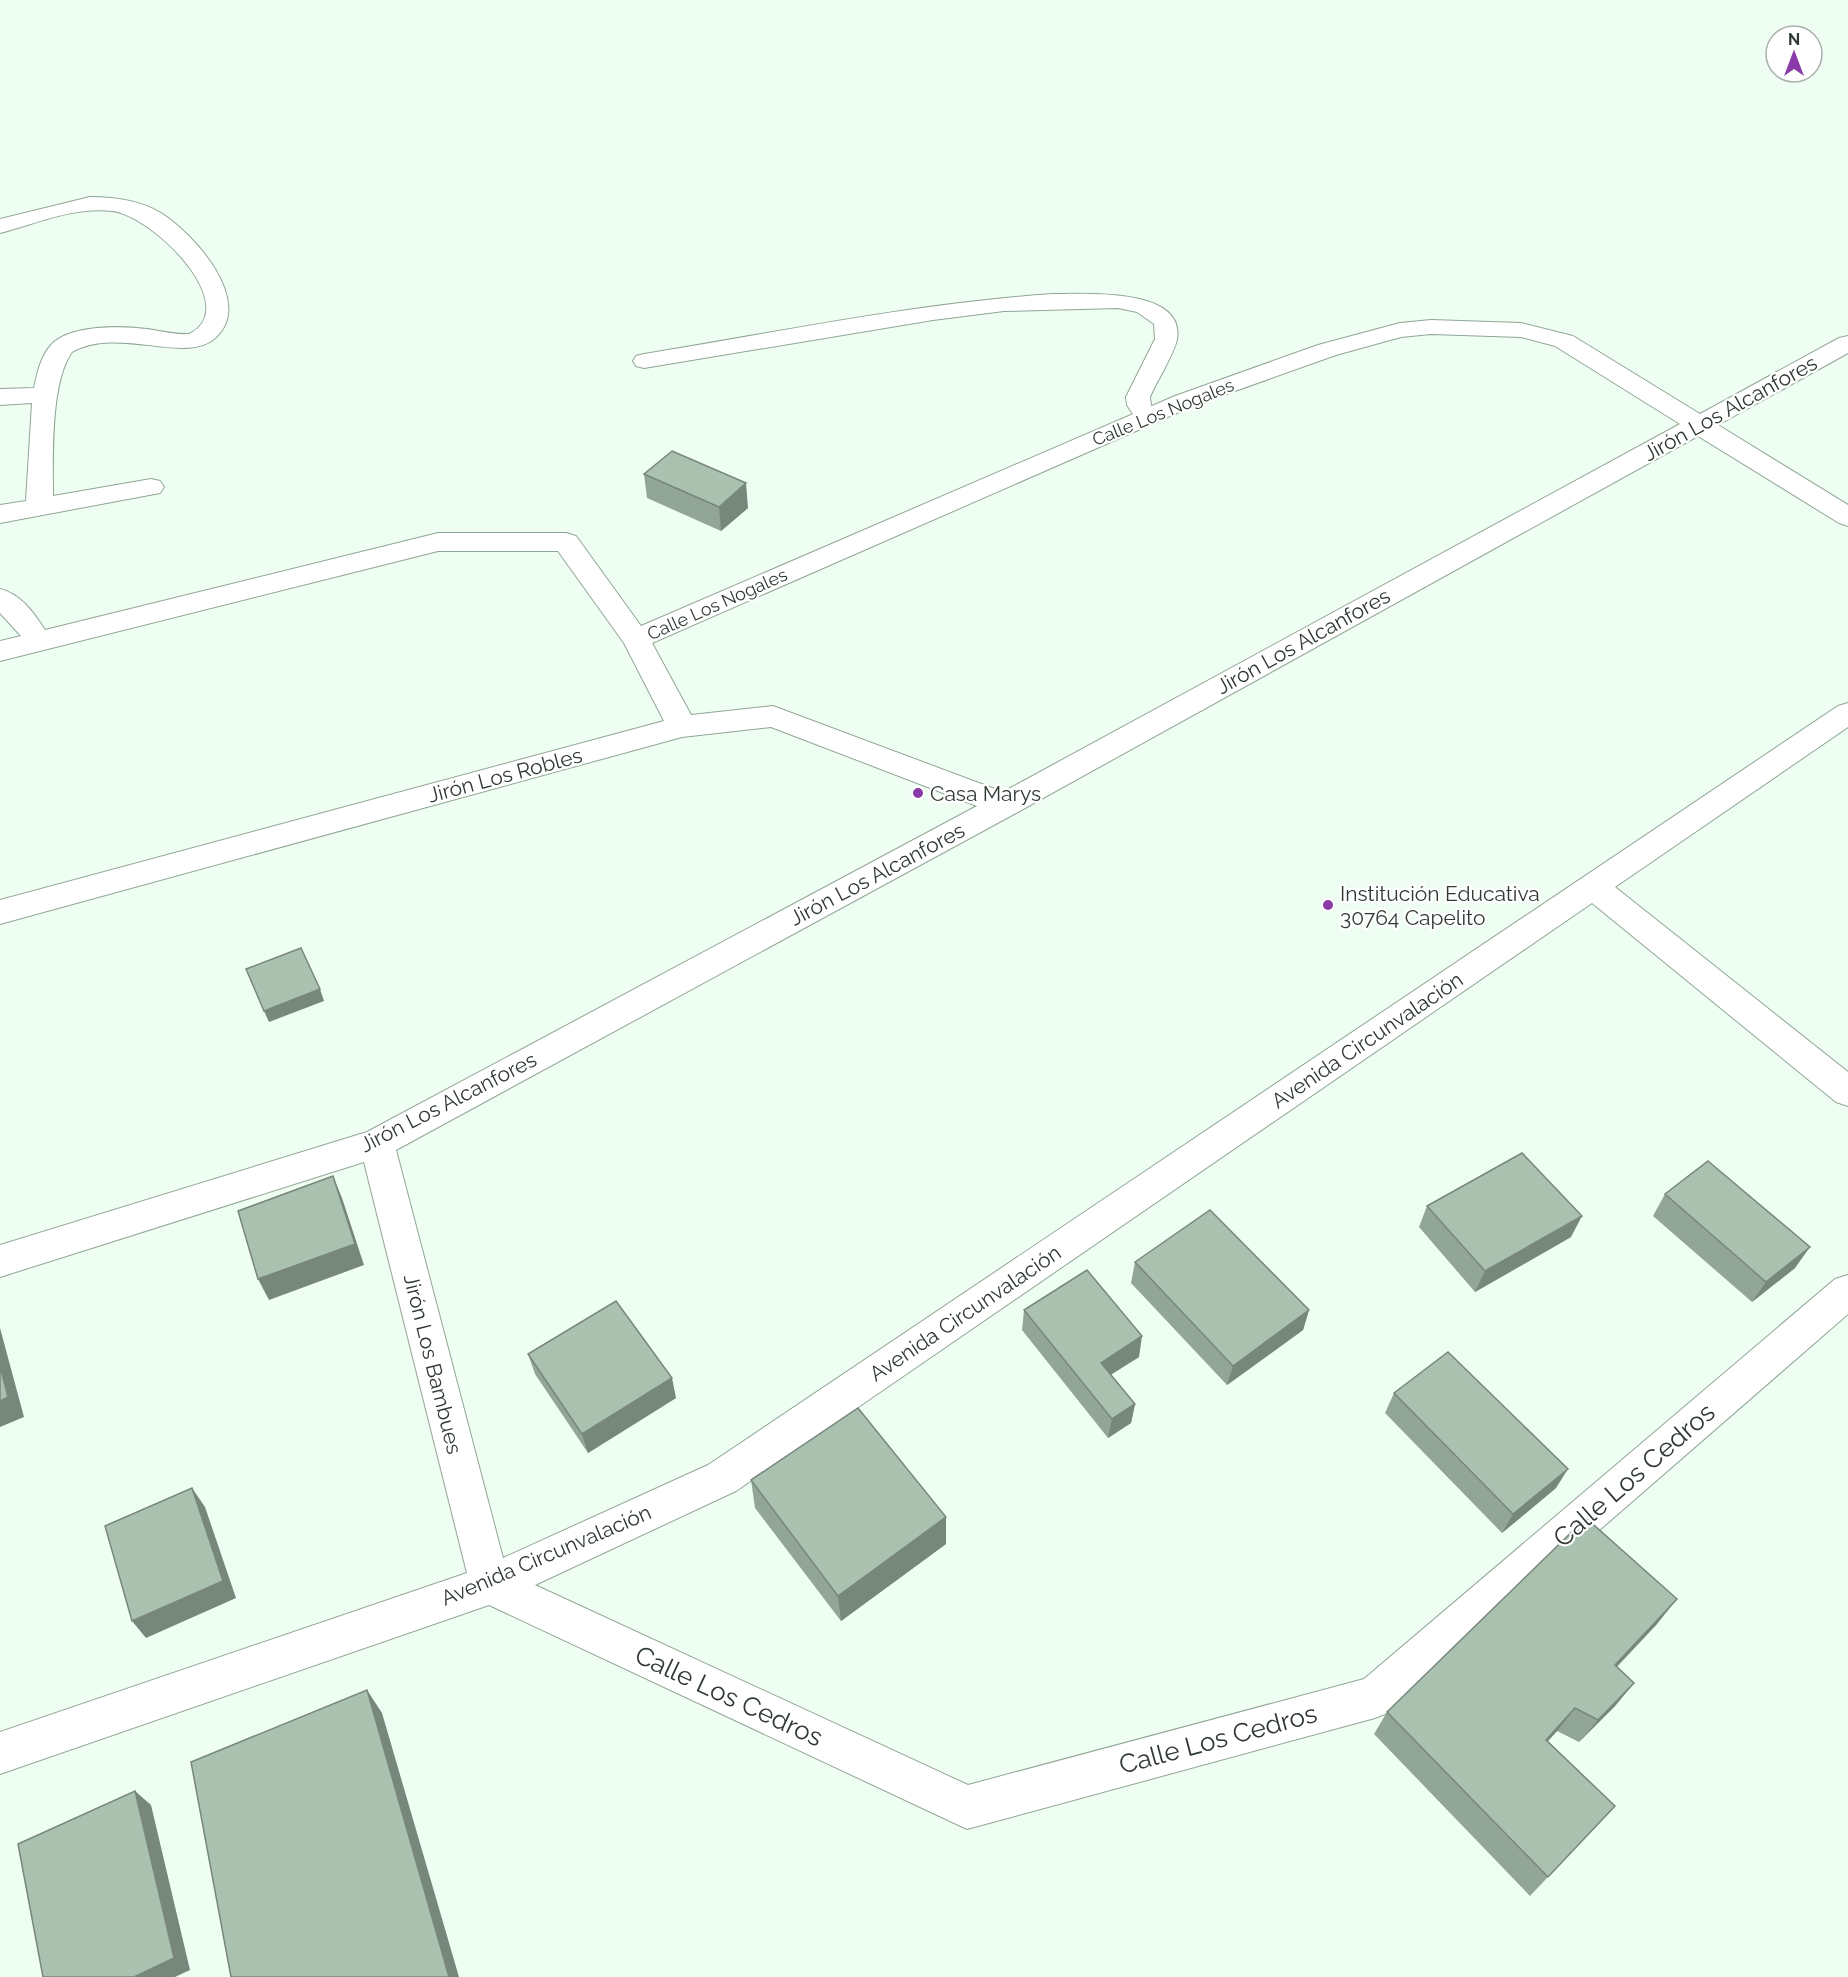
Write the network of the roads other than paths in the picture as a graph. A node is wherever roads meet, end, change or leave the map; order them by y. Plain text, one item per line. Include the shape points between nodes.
1 (0, 226) edge
2 (1848, 344) edge
3 (644, 361) dead end
4 (46, 395) junction
5 (0, 398) edge
6 (1146, 417) junction
7 (1697, 425) junction
8 (151, 487) dead end
9 (39, 508) junction
10 (0, 514) edge
11 (1848, 518) edge
12 (0, 598) edge
13 (636, 639) junction
14 (39, 642) junction
15 (0, 651) edge
16 (1848, 713) edge
17 (682, 727) junction
18 (1005, 805) junction
19 (1593, 886) junction
20 (0, 912) edge
21 (1848, 1092) edge
22 (377, 1143) junction
23 (0, 1261) edge
24 (1848, 1291) edge
25 (490, 1584) junction
26 (0, 1753) edge

1 - 4 street via 76,204 102,202 134,207 166,227 187,248 204,270 215,296 217,316 205,335 194,340 117,335 82,339 63,347 58,352
2 - 7 street, Jirón Los Alcanfores
3 - 6 lane via 968,308 1053,301 1118,301 1151,310 1165,323 1167,331 1138,398
4 - 5 street
4 - 9 street
6 - 7 street, Calle Los Nogales via 1337,347 1400,330 1461,327 1521,330 1564,341
6 - 13 street, Calle Los Nogales
7 - 11 street, Calle Los Nogales
7 - 18 street, Jirón Los Alcanfores
8 - 9 street
9 - 10 street
12 - 14 street via 27,623
13 - 14 street via 566,542 438,542
13 - 17 street
14 - 15 street
16 - 19 street, Avenida Circunvalación
17 - 18 street, Jirón Los Robles via 773,716
17 - 20 street, Jirón Los Robles
18 - 22 street, Jirón Los Alcanfores
19 - 21 street
19 - 25 street, Avenida Circunvalación via 722,1478
22 - 23 street, Jirón Los Alcanfores
22 - 25 street, Jirón Los Bambues
24 - 25 street, Calle Los Cedros via 1375,1697 967,1807
25 - 26 street, Avenida Circunvalación

